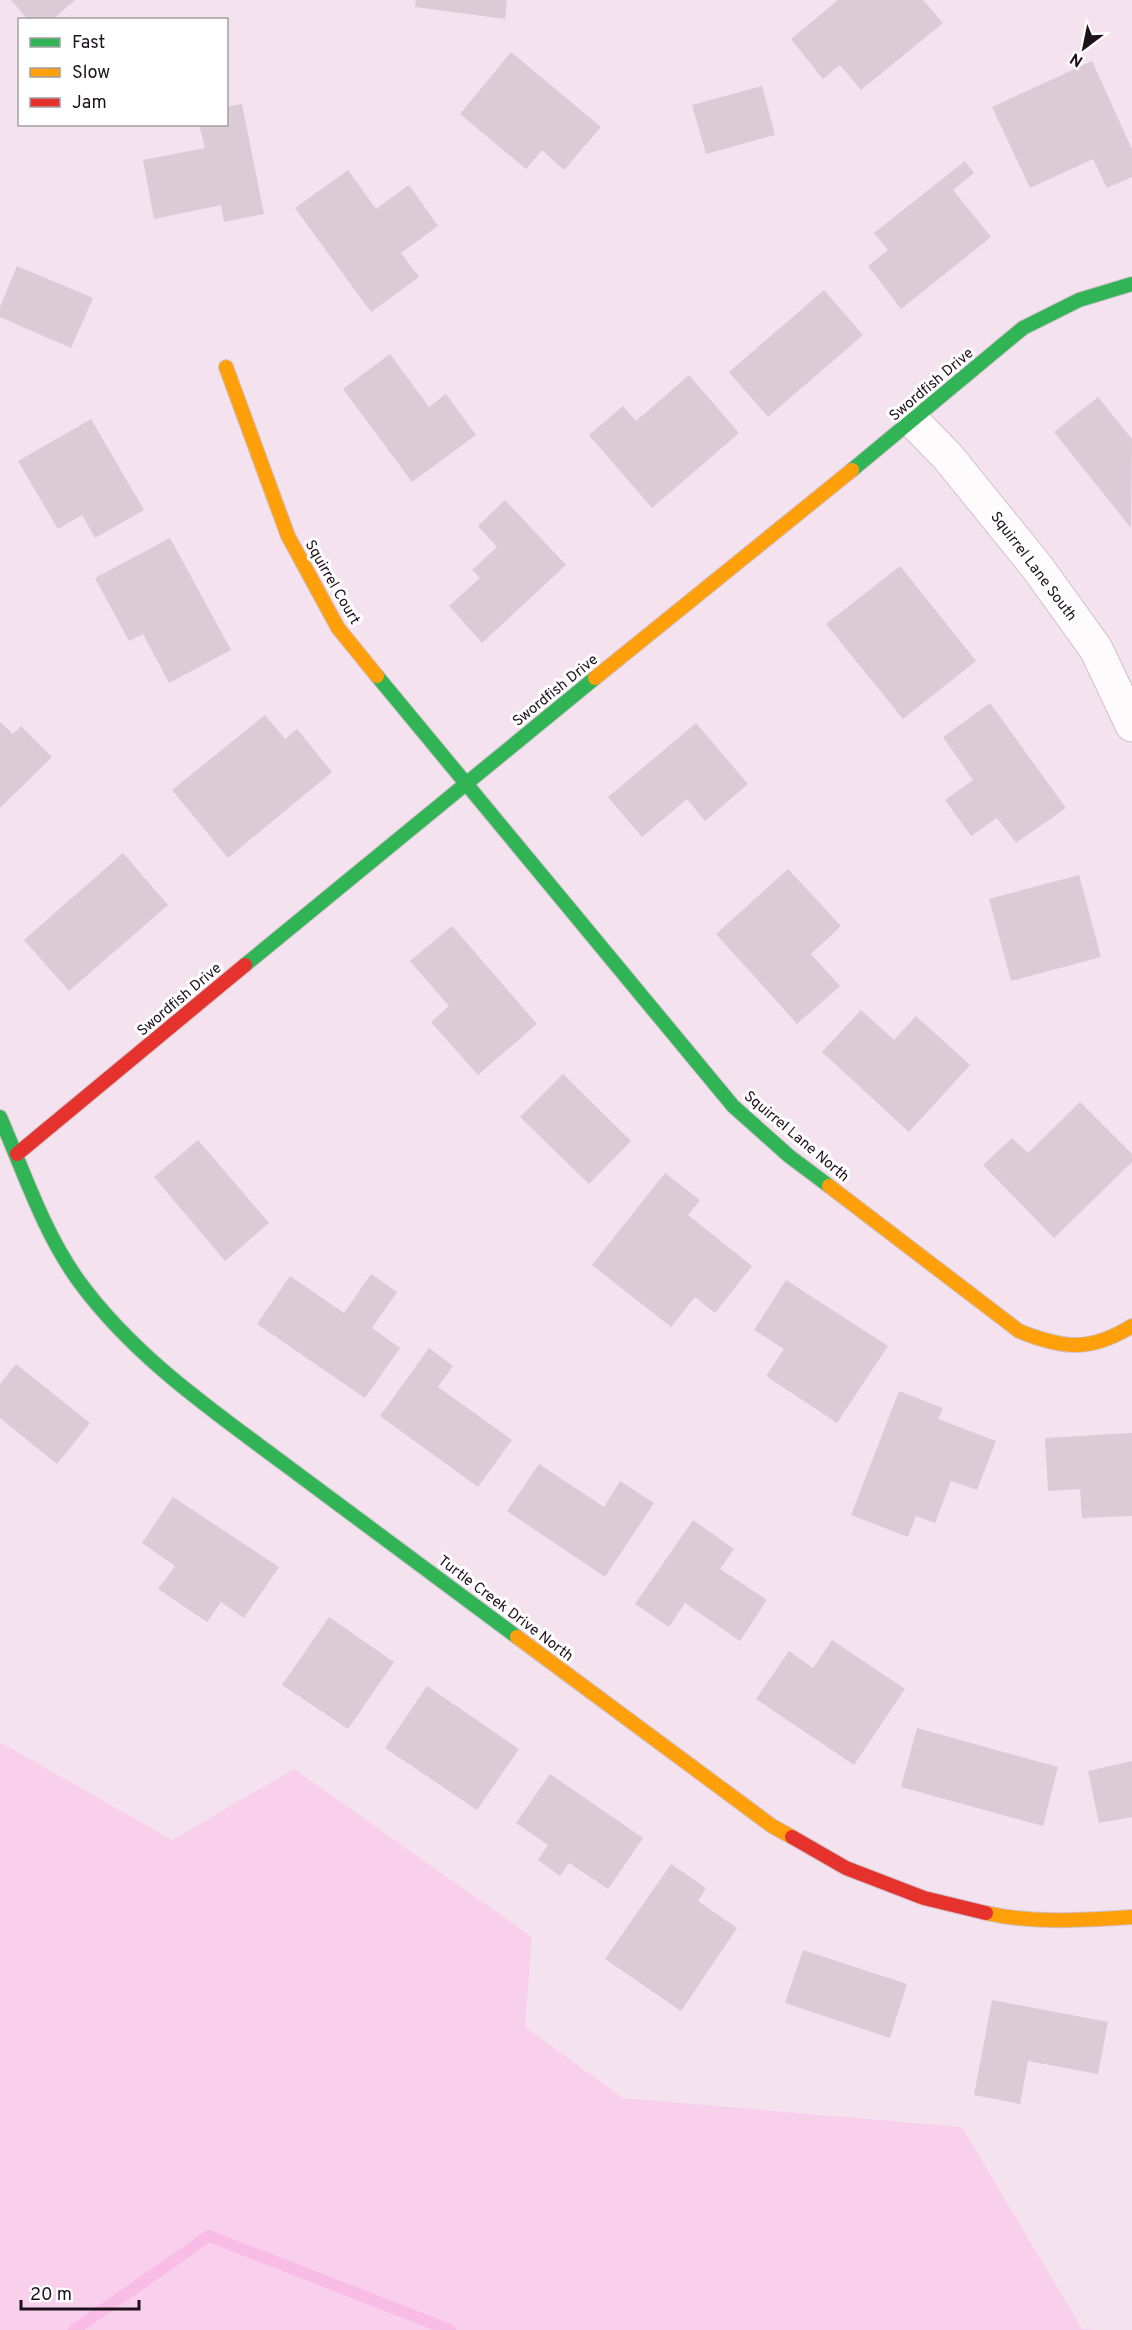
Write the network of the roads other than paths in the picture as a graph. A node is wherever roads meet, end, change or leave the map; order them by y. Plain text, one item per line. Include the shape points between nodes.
1 (1132, 284) edge
2 (226, 368) dead end
3 (913, 421) junction
4 (1132, 725) edge
5 (465, 783) junction
6 (0, 1117) edge
7 (17, 1154) junction
8 (1132, 1326) edge
9 (1132, 1917) edge

1 - 3 street, Swordfish Drive via 1079,300 1023,327
2 - 5 street, Squirrel Court via 288,536 338,628
3 - 4 street, Squirrel Lane South via 948,457 1044,576 1096,648
3 - 5 street, Swordfish Drive
5 - 7 street, Swordfish Drive
5 - 8 street, Squirrel Lane North via 733,1106 789,1156 1019,1331 1046,1343 1080,1347 1115,1338
6 - 7 street, Turtle Creek Drive North
7 - 9 street, Turtle Creek Drive North via 53,1240 86,1289 128,1339 178,1385 772,1826 846,1868 924,1898 1005,1917 1070,1921

